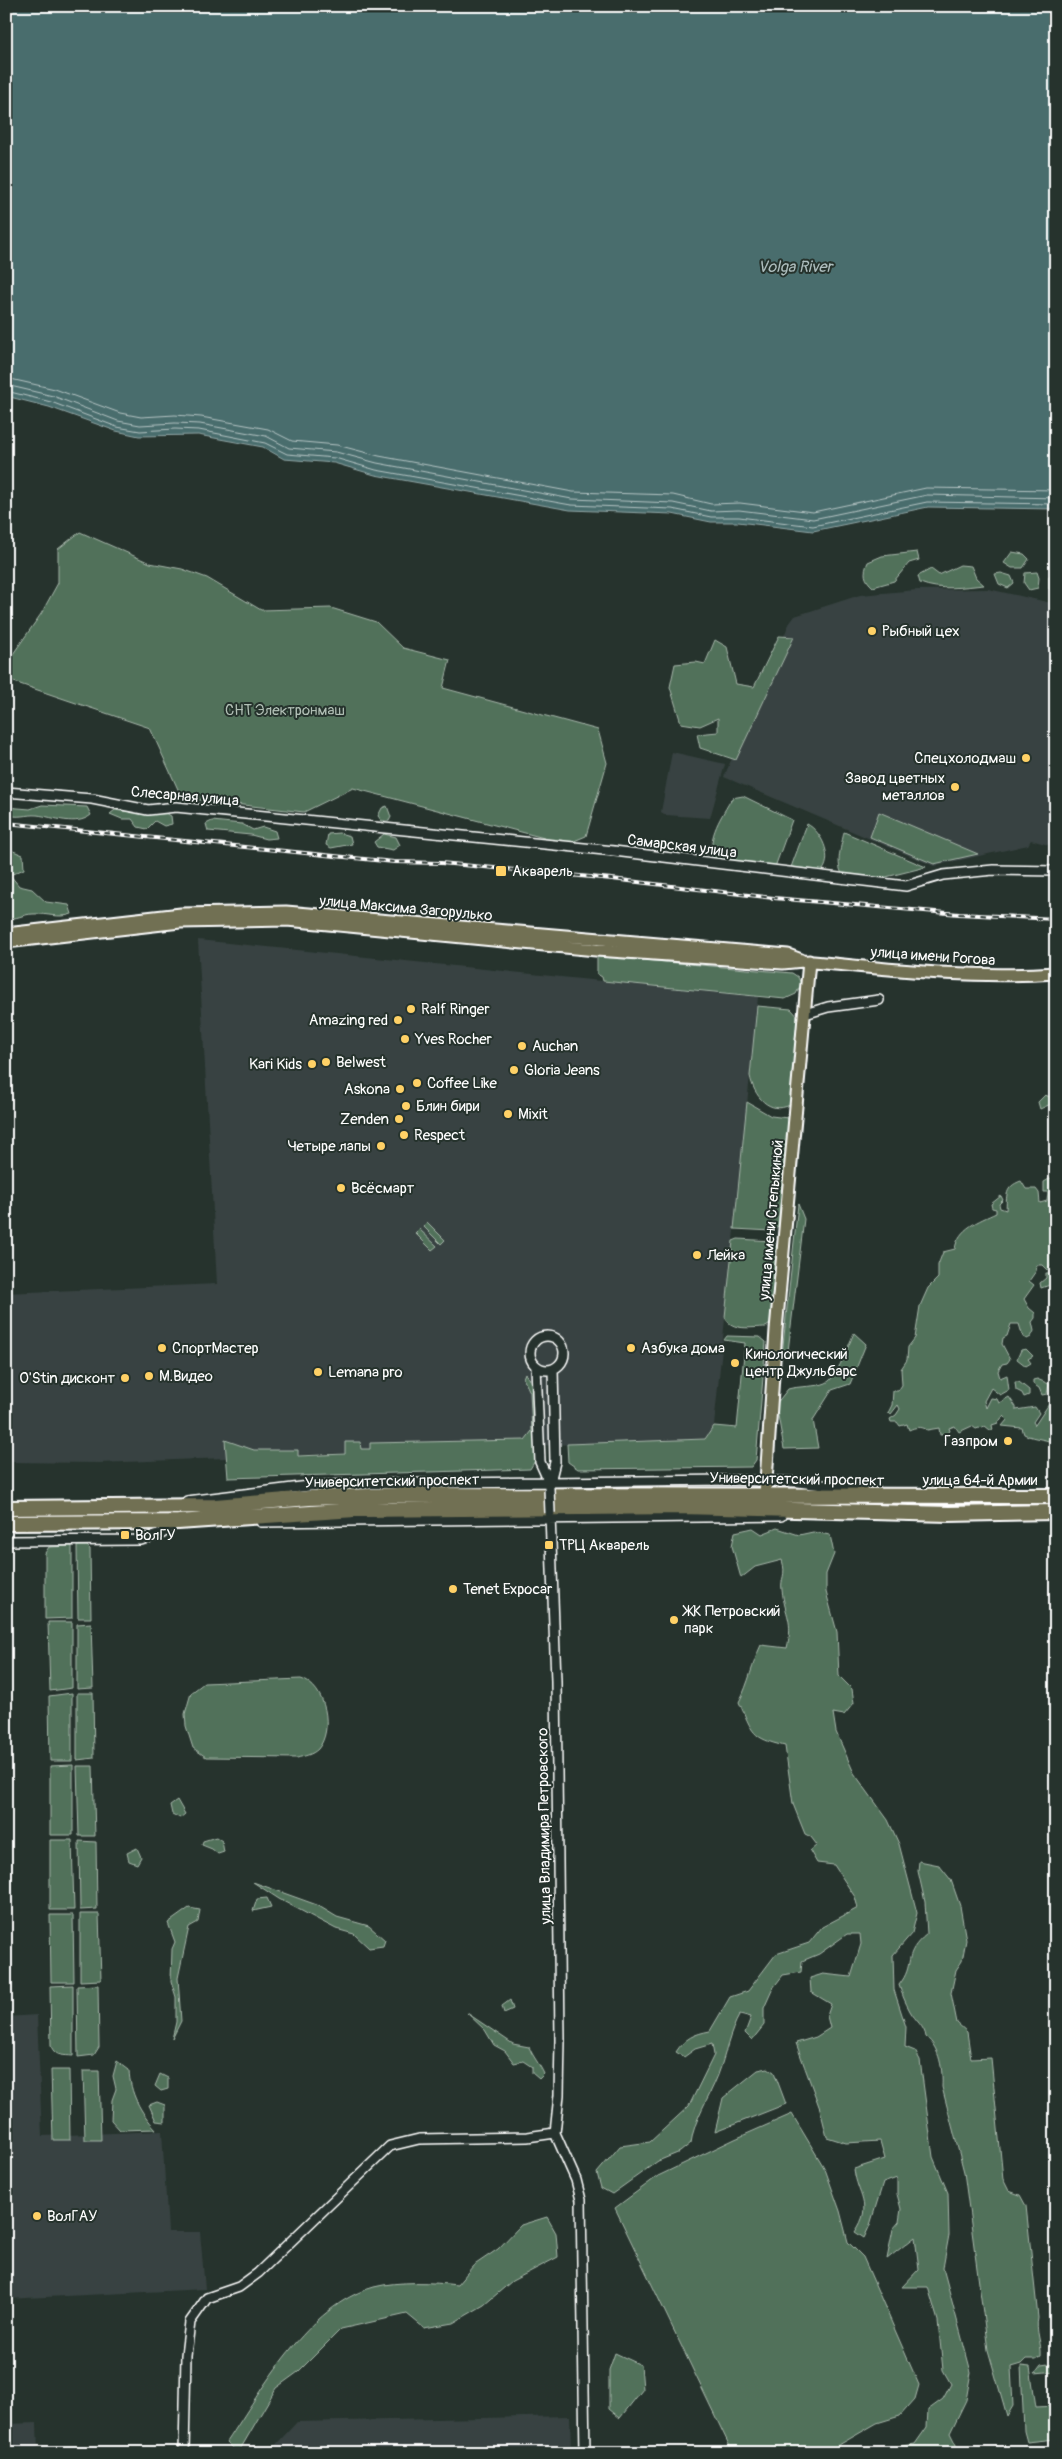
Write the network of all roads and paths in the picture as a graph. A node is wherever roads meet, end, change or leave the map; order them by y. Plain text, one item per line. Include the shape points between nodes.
1 (6, 792) edge
2 (303, 821) joint
3 (1056, 871) edge
4 (6, 934) edge
5 (6, 942) edge
6 (806, 961) junction
7 (1056, 973) edge
8 (879, 1000) dead end
9 (805, 1014) junction
10 (536, 1367) junction
11 (553, 1369) junction
12 (549, 1485) junction
13 (766, 1488) junction
14 (905, 1496) joint
15 (1056, 1496) edge
16 (135, 1507) junction
17 (6, 1508) edge
18 (778, 1509) junction
19 (1056, 1512) edge
20 (949, 1514) junction
21 (551, 1516) junction
22 (178, 1522) junction
23 (6, 1523) edge
24 (6, 1541) edge
25 (555, 2133) junction
26 (184, 2453) edge
27 (585, 2453) edge

1 - 2 street, Слесарная улица via 92,799 148,810 176,807
2 - 3 street, Самарская улица via 614,851 906,886 960,873
4 - 6 main road, улица Максима Загорулько via 181,914 286,912 788,954
5 - 6 main road, улица Максима Загорулько via 180,922 287,920 596,950 783,963
6 - 7 main road, улица имени Рогова via 962,976
6 - 9 main road, улица имени Степыкиной
8 - 9 street via 828,1006
9 - 13 main road, улица имени Степыкиной via 776,1330
10 - 11 street
10 - 11 street via 530,1355 532,1345 536,1339 548,1336 560,1341 563,1347 563,1360
10 - 12 street via 540,1462
11 - 12 street via 555,1462
12 - 13 street, Университетский проспект
12 - 16 street, Университетский проспект via 309,1486
12 - 21 street, улица Владимира Петровского, bridge
13 - 14 highway, Университетский проспект
13 - 16 highway, Университетский проспект via 400,1495 216,1506
13 - 18 main road
14 - 15 highway, улица 64-й Армии
16 - 17 highway, Университетский проспект
18 - 20 highway, Университетский проспект
18 - 22 highway, Университетский проспект via 354,1510
19 - 20 highway
20 - 21 street, Университетский проспект
21 - 22 street, Университетский проспект via 310,1523
21 - 25 street, улица Владимира Петровского via 560,2040
22 - 23 highway, Университетский проспект
22 - 24 street via 161,1534 141,1540
25 - 26 street via 527,2137 420,2139 390,2146 258,2273 239,2287 207,2298 190,2322 186,2343
25 - 27 street via 576,2180 582,2205

